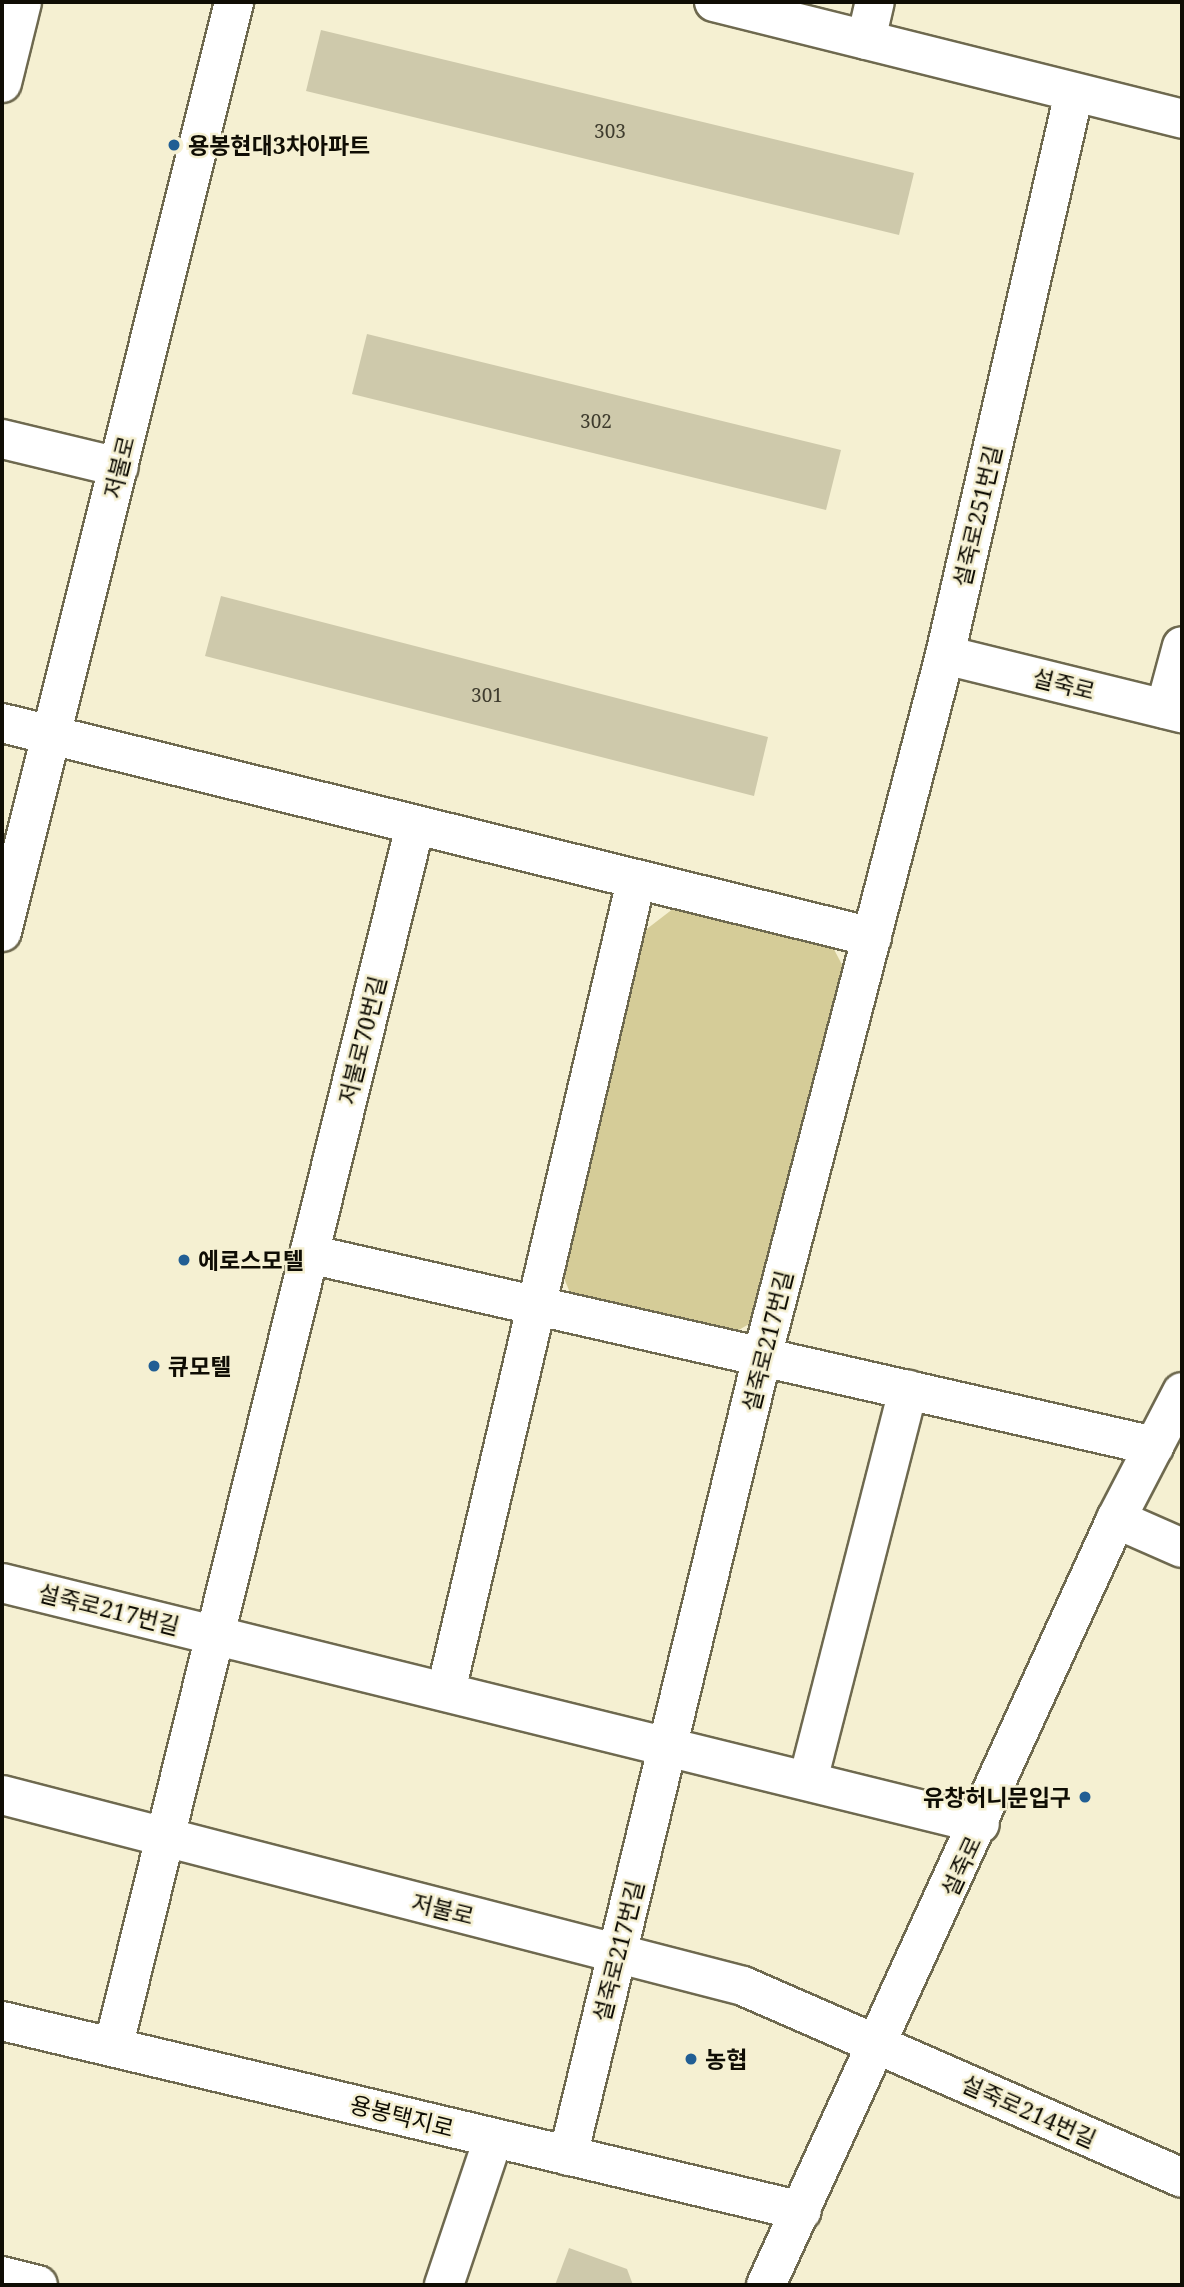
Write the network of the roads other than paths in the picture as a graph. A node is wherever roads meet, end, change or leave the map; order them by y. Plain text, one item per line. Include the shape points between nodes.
1 (22, 2) edge
2 (234, 2) edge
3 (714, 2) edge
4 (875, 2) edge
5 (866, 40) junction
6 (2, 83) edge
7 (1074, 93) junction
8 (1182, 119) edge
9 (2, 439) edge
10 (119, 467) junction
11 (1182, 646) edge
12 (945, 655) junction
13 (1173, 711) edge
14 (2, 723) edge
15 (51, 736) junction
16 (415, 826) junction
17 (636, 881) junction
18 (2, 932) edge
19 (872, 937) junction
20 (309, 1254) junction
21 (536, 1306) junction
22 (762, 1357) junction
23 (908, 1390) junction
24 (1182, 1392) edge
25 (1154, 1446) junction
26 (1116, 1520) junction
27 (1182, 1548) edge
28 (2, 1583) edge
29 (215, 1635) junction
30 (446, 1692) junction
31 (667, 1745) junction
32 (808, 1780) junction
33 (2, 1795) edge
34 (980, 1824) junction
35 (165, 1837) junction
36 (617, 1953) junction
37 (2, 2021) edge
38 (114, 2044) junction
39 (877, 2044) junction
40 (494, 2138) junction
41 (568, 2156) junction
42 (1182, 2178) edge
43 (802, 2211) junction
44 (2, 2276) edge
45 (38, 2285) edge
46 (444, 2285) edge
47 (766, 2285) edge

1 - 6 street
2 - 10 street, 저불로
3 - 5 street
4 - 5 street
5 - 7 street
7 - 8 street
7 - 12 street, 설죽로251번길
9 - 10 street
10 - 15 street, 저불로
11 - 13 street
12 - 13 street, 설죽로
12 - 19 street, 설죽로251번길
14 - 15 street
15 - 16 street
15 - 18 street, 저불로
16 - 17 street
16 - 20 street, 저불로70번길
17 - 19 street
17 - 21 street
19 - 22 street, 설죽로217번길
20 - 21 street
20 - 29 street
21 - 22 street
21 - 30 street
22 - 23 street
22 - 31 street, 설죽로217번길
23 - 25 street
23 - 32 street
24 - 25 street, 설죽로
25 - 26 street, 설죽로
26 - 27 street
26 - 34 street, 설죽로
28 - 29 street, 설죽로217번길
29 - 30 street, 설죽로217번길
29 - 35 street
30 - 31 street, 설죽로217번길
31 - 32 street, 설죽로217번길
31 - 36 street, 설죽로217번길
32 - 34 street, 설죽로217번길
33 - 35 street, 저불로
34 - 39 street, 설죽로
35 - 36 street, 저불로
35 - 38 street
36 - 39 street, 저불로 via 743,1986
36 - 41 street, 설죽로217번길
37 - 38 street, 용봉택지로
38 - 40 street, 용봉택지로
39 - 42 street, 설죽로214번길
39 - 43 street, 설죽로
40 - 41 street, 용봉택지로
40 - 46 street
41 - 43 street, 용봉택지로
43 - 47 street, 설죽로
44 - 45 street

